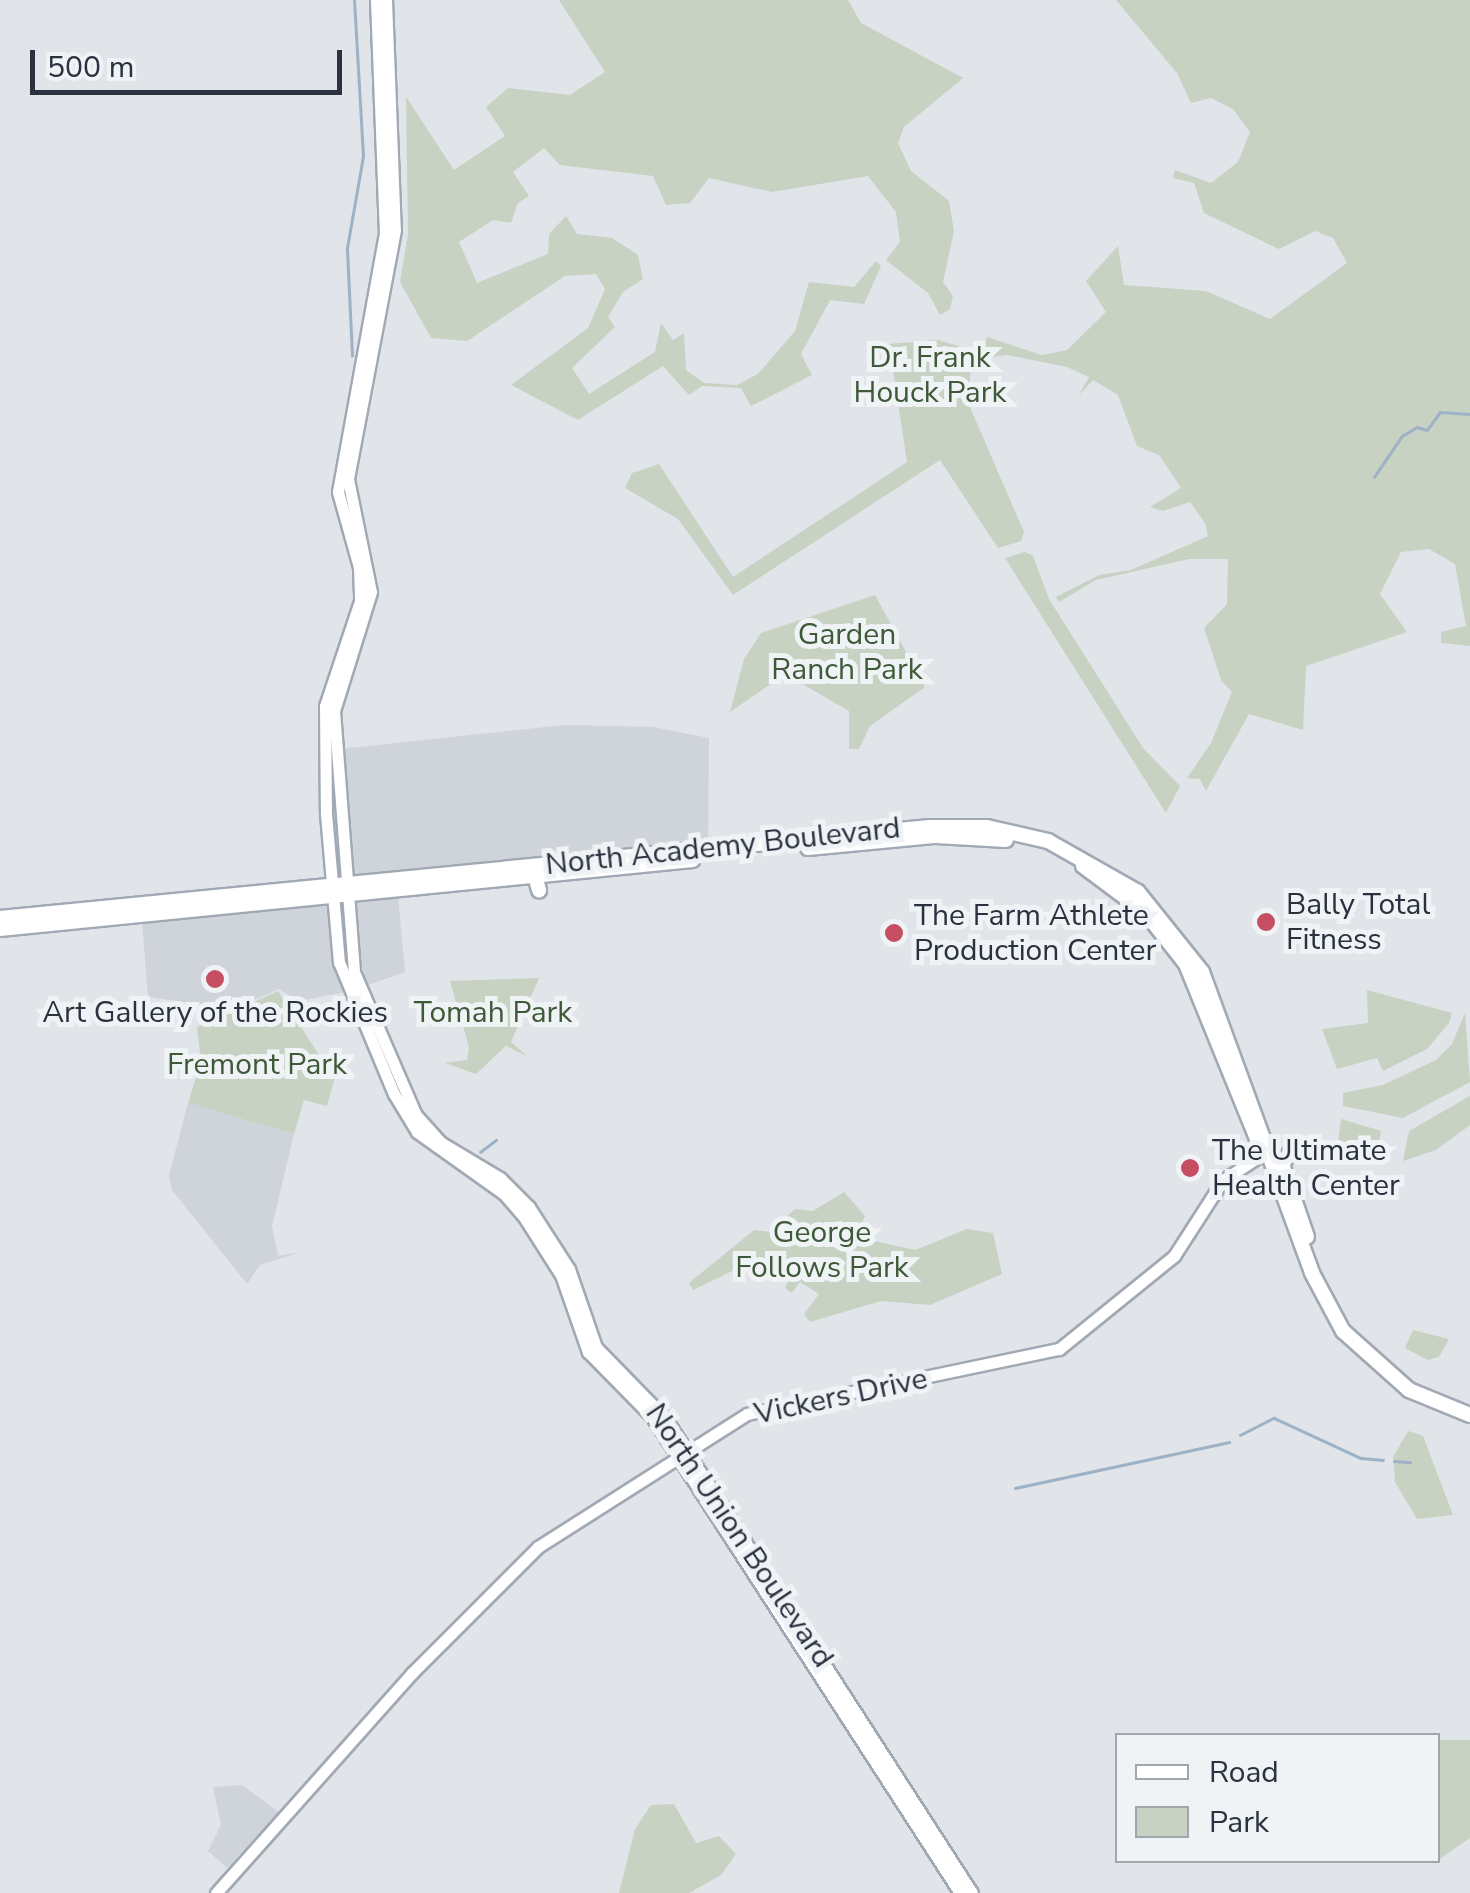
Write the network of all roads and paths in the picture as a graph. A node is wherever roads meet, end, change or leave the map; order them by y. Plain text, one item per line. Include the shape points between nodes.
1 (381, 0) edge
2 (390, 45) junction
3 (382, 122) junction
4 (366, 345) junction
5 (378, 360) junction
6 (337, 890) junction
7 (0, 918) edge
8 (1153, 920) junction
9 (0, 929) edge
10 (1202, 972) junction
11 (1221, 1045) junction
12 (1246, 1083) junction
13 (1296, 1144) dead end
14 (1266, 1152) junction
15 (1304, 1252) junction
16 (602, 1370) junction
17 (632, 1382) junction
18 (1470, 1416) edge
19 (682, 1454) junction
20 (724, 1528) junction
21 (752, 1551) junction
22 (216, 1893) edge
23 (960, 1893) edge
24 (972, 1893) edge

1 - 2 main road
1 - 3 main road, North Union Boulevard
2 - 3 main road
2 - 5 main road via 396,218
3 - 4 main road, North Union Boulevard via 385,233
4 - 5 main road
4 - 6 main road, North Union Boulevard via 338,478 361,590 354,628 326,695
5 - 6 main road, North Union Boulevard via 368,376 348,491 369,570 370,602 334,706
6 - 7 highway, North Academy Boulevard
6 - 8 highway, North Academy Boulevard via 980,836 1071,860
6 - 9 highway, North Academy Boulevard
6 - 10 highway, North Academy Boulevard via 911,828 987,827 1048,841 1110,871 1162,916
6 - 16 main road, North Union Boulevard via 339,962 399,1104 434,1150 516,1206 560,1275 576,1331
6 - 17 main road, North Union Boulevard via 354,972 410,1106 440,1142 522,1198 569,1269 596,1347
8 - 10 highway via 1164,924
8 - 11 highway, North Academy Boulevard via 1186,964
10 - 12 highway, North Academy Boulevard
11 - 12 main road
11 - 14 highway, North Academy Boulevard
12 - 14 highway, North Academy Boulevard
13 - 15 highway via 1282,1164 1307,1238
14 - 15 highway, North Academy Boulevard
14 - 19 main road, Vickers Drive via 1229,1173 1174,1256 1051,1353 753,1412
15 - 18 highway, North Academy Boulevard via 1329,1310 1360,1352 1408,1390
16 - 17 main road
16 - 19 main road, North Union Boulevard via 642,1404
17 - 19 main road, North Union Boulevard
19 - 20 main road, North Union Boulevard
19 - 21 main road, North Union Boulevard
19 - 22 main road, Vickers Drive via 532,1552 412,1672
20 - 21 main road
20 - 23 main road, North Union Boulevard
21 - 24 main road, North Union Boulevard

